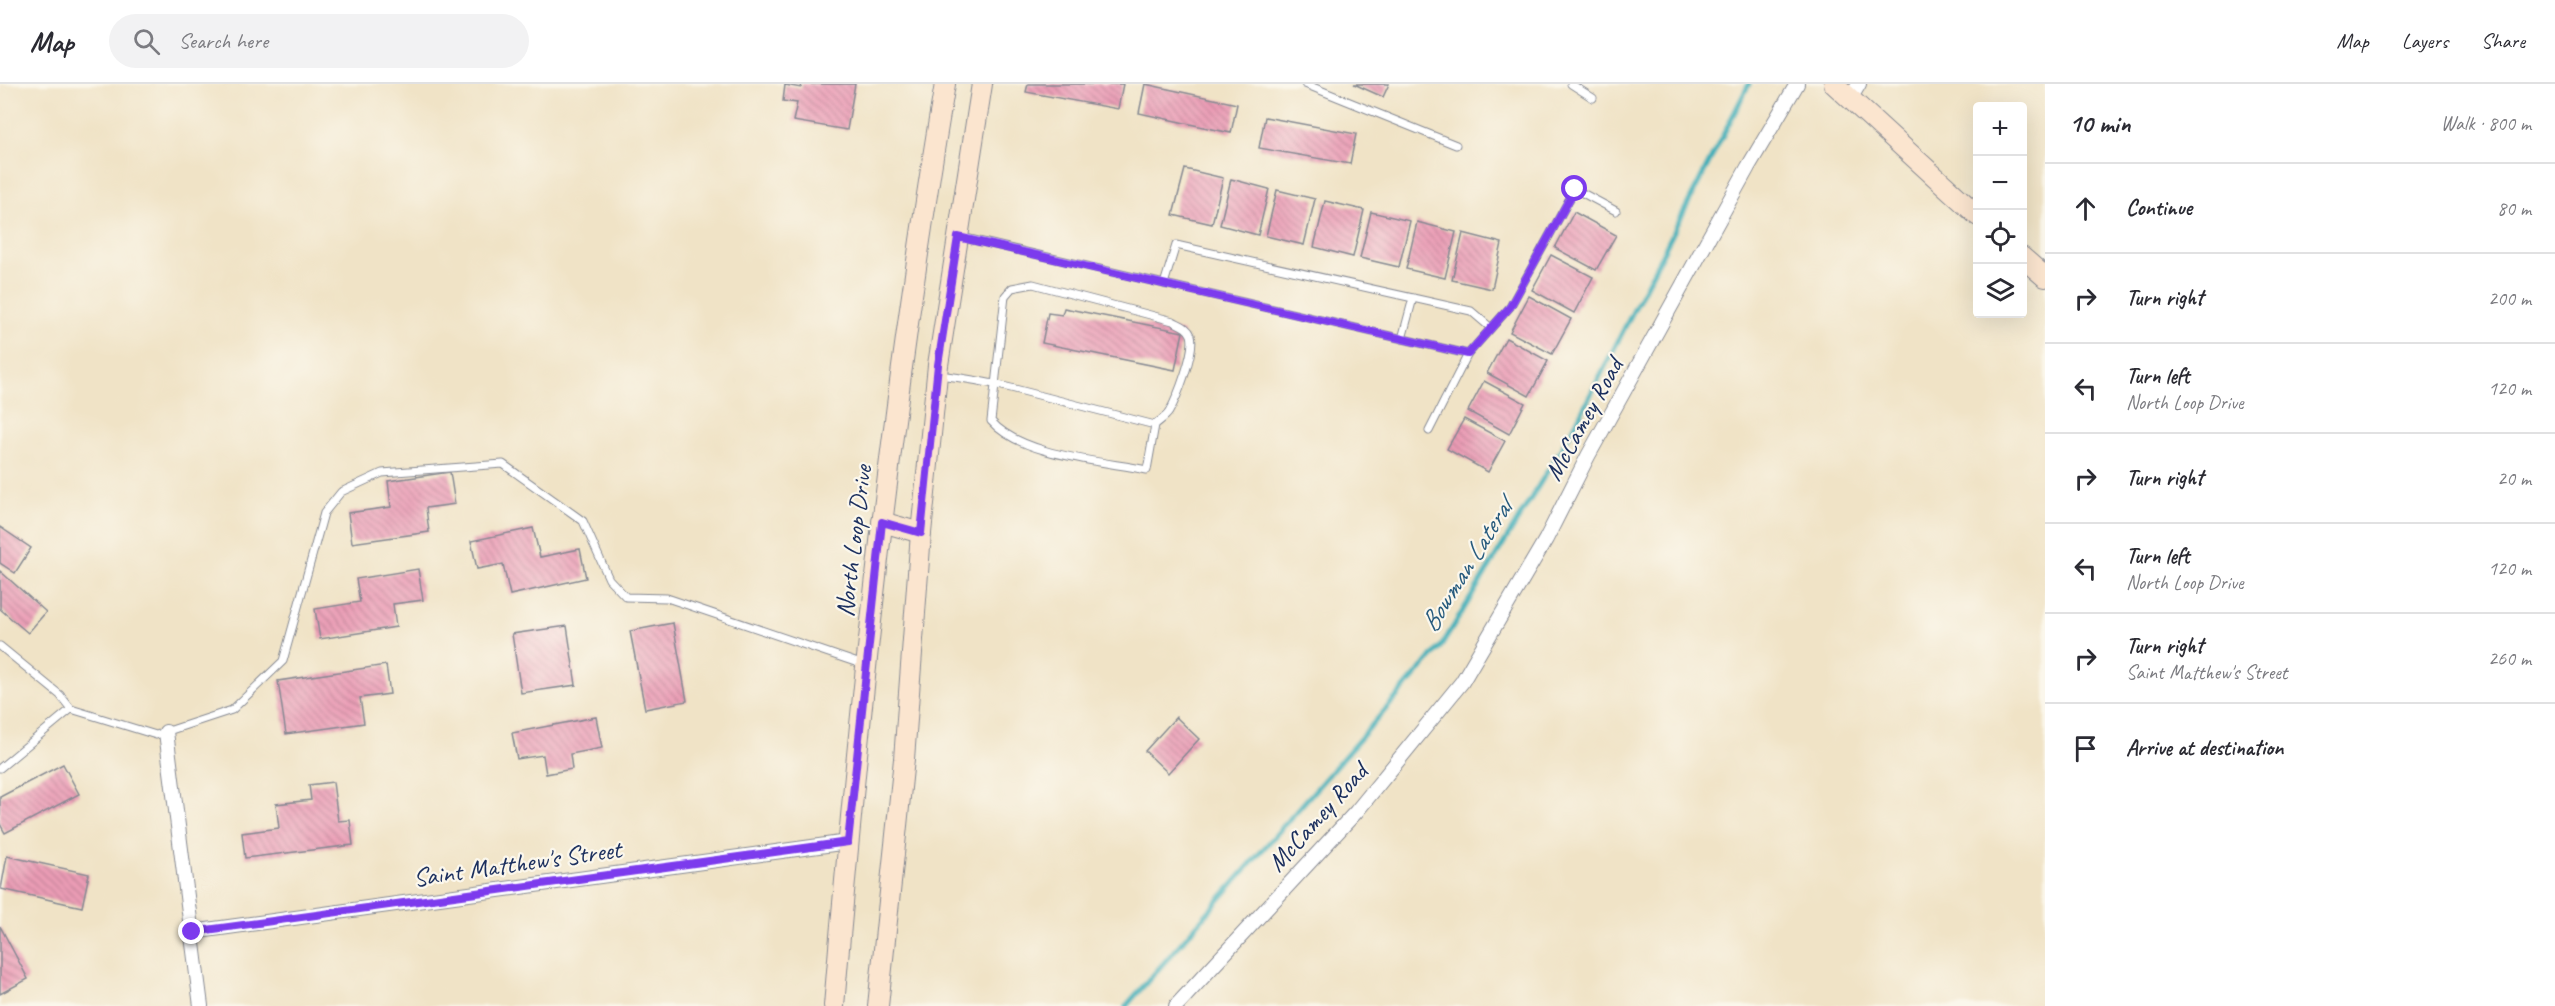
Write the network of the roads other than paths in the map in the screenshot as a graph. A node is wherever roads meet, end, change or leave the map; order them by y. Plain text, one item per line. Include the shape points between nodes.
1 (945, 84) edge
2 (982, 84) edge
3 (1305, 84) edge
4 (1571, 84) edge
5 (1797, 84) edge
6 (1834, 84) edge
7 (1855, 92) edge
8 (1593, 98) dead end
9 (1456, 145) dead end
10 (1616, 211) dead end
11 (1973, 212) edge
12 (958, 237) junction
13 (2027, 261) edge
14 (2045, 277) edge
15 (1164, 284) junction
16 (1413, 298) junction
17 (1491, 328) junction
18 (1402, 339) junction
19 (1468, 354) junction
20 (937, 375) junction
21 (995, 384) junction
22 (1155, 425) junction
23 (1429, 431) dead end
24 (882, 522) junction
25 (921, 533) junction
26 (0, 646) edge
27 (866, 666) junction
28 (71, 708) junction
29 (166, 732) junction
30 (0, 768) edge
31 (848, 842) junction
32 (192, 932) junction
33 (201, 1006) edge
34 (834, 1006) edge
35 (878, 1006) edge
36 (1176, 1006) edge

1 - 24 main road, North Loop Drive
2 - 12 main road
3 - 9 lane
4 - 8 lane
5 - 36 street, McCamey Road via 1588,456 1546,539 1462,682 1356,812
6 - 7 main road
7 - 11 main road
10 - 17 lane via 1575,189 1510,307
12 - 15 lane
12 - 20 main road
13 - 14 main road
15 - 16 lane via 1176,245
15 - 18 lane
16 - 17 lane via 1471,311
16 - 18 lane
17 - 19 lane
18 - 19 lane
19 - 23 lane
20 - 21 lane
20 - 25 main road
21 - 22 lane
21 - 22 lane via 991,421 1013,439 1047,450 1147,470
21 - 22 lane via 1005,296 1012,288 1033,284 1186,327 1191,346 1186,368 1168,413
24 - 25 main road
24 - 27 main road, North Loop Drive
25 - 35 main road via 904,759
26 - 28 lane
27 - 29 lane via 667,598 626,597 609,579 583,521 503,464 381,474 341,492 324,513 284,661 232,710
27 - 31 main road, North Loop Drive
28 - 29 lane via 156,735
28 - 30 lane
29 - 32 street
31 - 32 street, Saint Matthew's Street
31 - 34 main road, North Loop Drive
32 - 33 street

